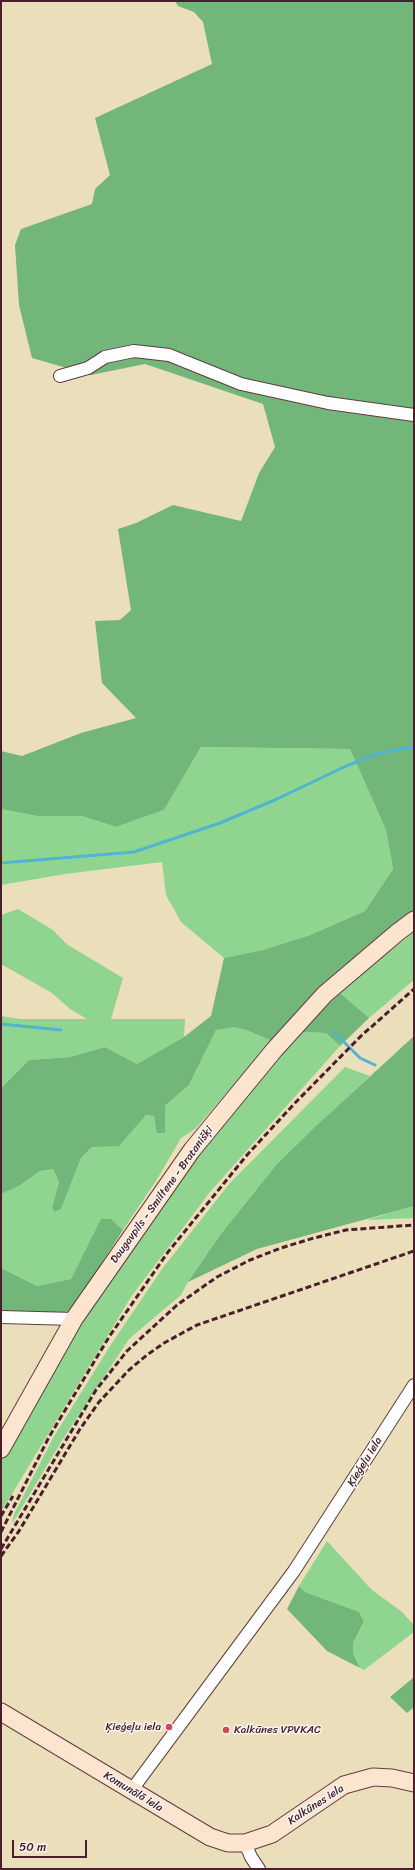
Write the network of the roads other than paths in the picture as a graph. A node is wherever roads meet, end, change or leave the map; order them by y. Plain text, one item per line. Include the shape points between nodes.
1 (60, 376) dead end
2 (414, 415) edge
3 (414, 920) edge
4 (1, 1317) edge
5 (74, 1319) junction
6 (414, 1385) edge
7 (1, 1449) edge
8 (1, 1712) edge
9 (414, 1783) edge
10 (131, 1791) junction
11 (245, 1843) junction
12 (260, 1869) edge

1 - 2 street via 88,368 104,357 134,351 168,355 241,384 328,402
3 - 5 main road, Daugavpils - Smiltene - Bratanišķi via 325,994 275,1050 192,1150
4 - 5 street
5 - 7 main road, Daugavpils - Smiltene - Bratanišķi
6 - 10 street, Ķieģeļu iela via 294,1571
8 - 10 main road, Komunālā iela
9 - 11 main road, Kalkūnes iela via 392,1778 373,1778 344,1785 272,1834
10 - 11 main road, Komunālā iela via 210,1837 228,1843
11 - 12 street

